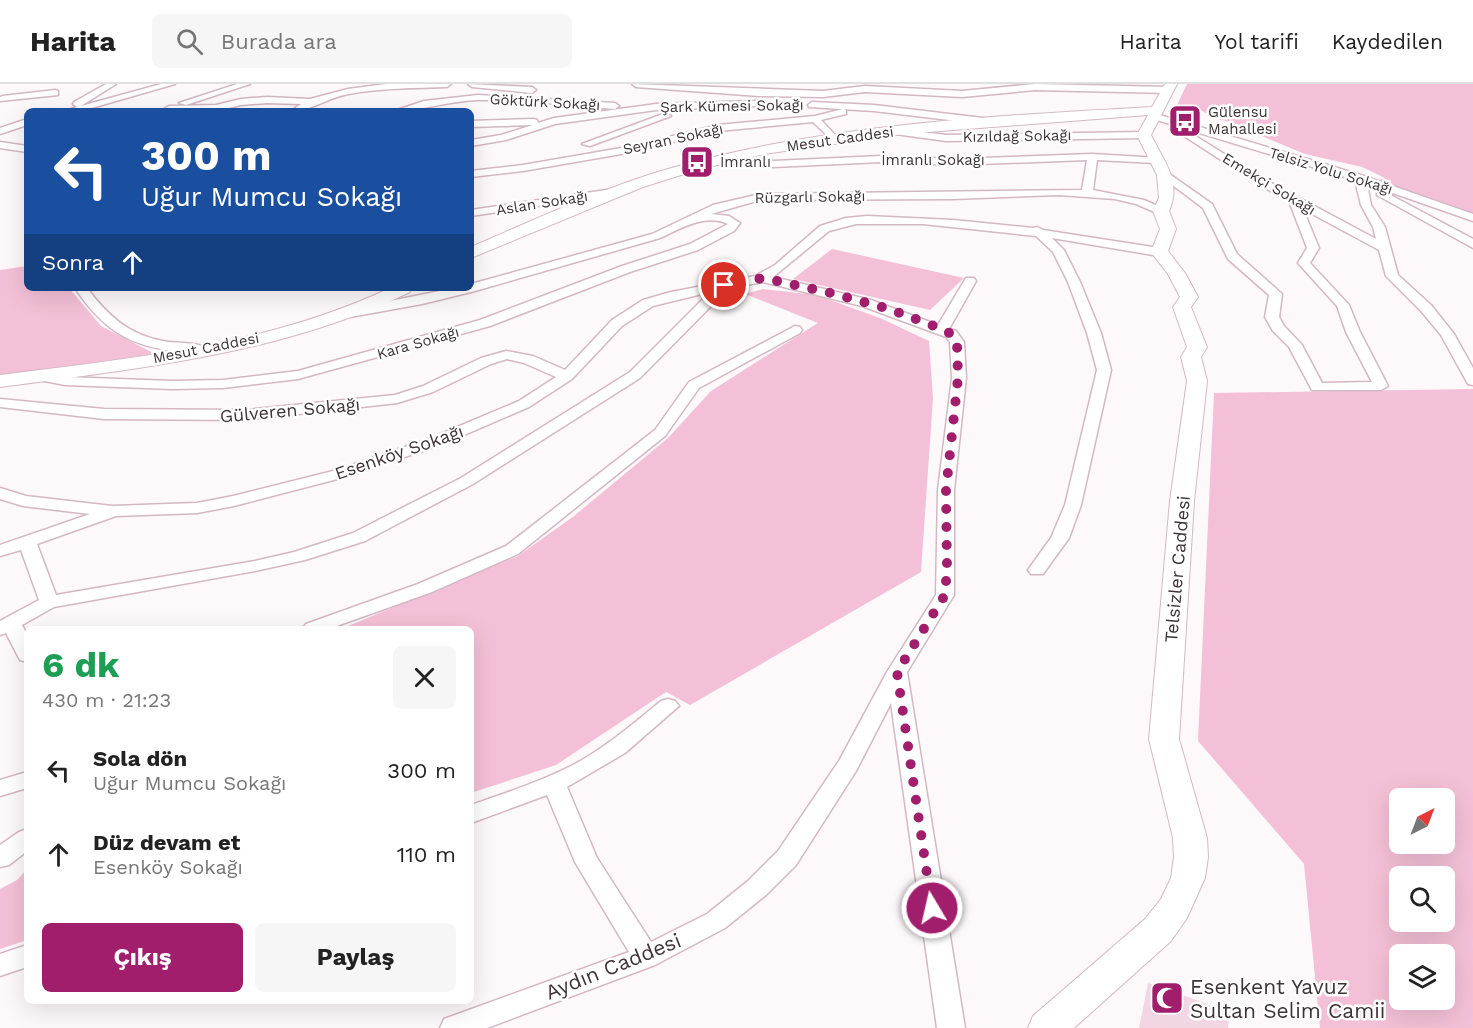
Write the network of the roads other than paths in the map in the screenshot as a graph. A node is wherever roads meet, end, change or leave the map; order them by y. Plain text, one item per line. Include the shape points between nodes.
1 (49, 84) edge
2 (112, 84) edge
3 (171, 84) edge
4 (246, 84) edge
5 (447, 84) edge
6 (472, 84) edge
7 (636, 84) edge
8 (887, 84) edge
9 (1170, 87) edge
10 (865, 89) junction
11 (55, 93) dead end
12 (898, 93) junction
13 (1, 97) edge
14 (310, 102) junction
15 (698, 104) junction
16 (768, 104) dead end
17 (802, 104) dead end
18 (656, 107) junction
19 (66, 108) edge
20 (82, 108) edge
21 (173, 108) edge
22 (223, 108) edge
23 (301, 108) edge
24 (410, 108) edge
25 (874, 108) junction
26 (525, 109) dead end
27 (896, 110) junction
28 (815, 118) junction
29 (554, 121) junction
30 (1151, 121) junction
31 (995, 122) junction
32 (24, 123) edge
33 (474, 124) edge
34 (0, 131) edge
35 (891, 131) junction
36 (832, 137) junction
37 (1230, 140) junction
38 (474, 143) edge
39 (587, 144) dead end
40 (0, 145) edge
41 (24, 149) edge
42 (1092, 157) junction
43 (712, 162) junction
44 (1278, 166) dead end
45 (1160, 168) junction
46 (474, 174) edge
47 (1360, 178) junction
48 (613, 192) junction
49 (1087, 194) junction
50 (1294, 200) junction
51 (1161, 211) junction
52 (474, 213) edge
53 (1473, 218) edge
54 (691, 219) junction
55 (1037, 230) junction
56 (1473, 244) edge
57 (1386, 249) junction
58 (474, 252) edge
59 (1159, 252) junction
60 (763, 278) junction
61 (970, 281) dead end
62 (474, 287) edge
63 (84, 291) edge
64 (398, 291) edge
65 (459, 291) edge
66 (350, 313) junction
67 (942, 329) junction
68 (795, 330) dead end
69 (202, 350) junction
70 (39, 376) junction
71 (567, 376) junction
72 (0, 381) edge
73 (1473, 381) edge
74 (0, 403) edge
75 (0, 493) edge
76 (22, 501) junction
77 (0, 507) edge
78 (114, 511) junction
79 (27, 542) junction
80 (0, 551) edge
81 (1037, 570) dead end
82 (49, 602) junction
83 (6, 626) edge
84 (319, 626) edge
85 (24, 651) edge
86 (897, 672) junction
87 (668, 706) dead end
88 (24, 781) edge
89 (554, 784) junction
90 (0, 788) edge
91 (474, 813) edge
92 (24, 840) edge
93 (0, 858) edge
94 (24, 957) edge
95 (646, 957) junction
96 (0, 965) edge
97 (454, 1028) edge
98 (951, 1028) edge
99 (1047, 1028) edge

1 - 13 street via 27,95
2 - 19 street
3 - 20 street
4 - 21 street
5 - 14 street via 352,91
6 - 18 street, Seyran Sokağı
7 - 10 street via 759,93 828,94
8 - 10 street
9 - 12 street via 1033,87 962,94
9 - 30 street
10 - 12 street
11 - 13 street
12 - 27 street
14 - 22 street via 255,100
14 - 23 street
15 - 16 street, Şark Kümesi Sokağı
15 - 18 street, Şark Kümesi Sokağı
15 - 39 street
17 - 25 street, Şark Kümesi Sokağı
18 - 24 street, Göktürk Sokağı via 466,99
18 - 29 street, Şark Kümesi Sokağı
25 - 27 street, Şark Kümesi Sokağı
25 - 28 street, Seyran Sokağı
26 - 29 street via 553,112
27 - 31 street, Şark Kümesi Sokağı
28 - 36 street
28 - 46 street, Seyran Sokağı via 725,127 604,154
29 - 33 street
29 - 38 street, Şark Kümesi Sokağı via 503,138
30 - 31 street, Mesut Caddesi via 1085,114
30 - 35 street, Kızıldağ Sokağı via 946,138
30 - 37 street, Telsiz Yolu Sokağı
30 - 45 street
30 - 50 street, Emekçi Sokağı via 1191,136
31 - 35 street, Mesut Caddesi
32 - 34 street
35 - 36 street, Mesut Caddesi
36 - 43 street, Mesut Caddesi
37 - 44 street
37 - 47 street, Telsiz Yolu Sokağı
40 - 41 street
42 - 43 street, İmranlı Sokağı via 955,162
42 - 45 street, İmranlı Sokağı
42 - 49 street
43 - 48 street, Mesut Caddesi
45 - 50 street via 1208,206 1232,256 1276,294 1272,317 1295,345 1317,387 1381,386 1343,305 1304,262 1313,248
45 - 51 street via 1167,198
47 - 53 street, Telsiz Yolu Sokağı
47 - 56 street via 1396,204
47 - 57 street via 1366,205
48 - 52 street, Aslan Sokağı
48 - 58 street, Mesut Caddesi
49 - 51 street, Rüzgarlı Sokağı via 1124,198
49 - 54 street, Rüzgarlı Sokağı via 760,197 717,207
50 - 57 street, Emekçi Sokağı
51 - 59 street via 1168,226
54 - 62 street, Rüzgarlı Sokağı via 656,236
54 - 70 street, Kara Sokağı via 720,218 734,223 730,229 694,247 485,322 311,372 195,385 76,382
55 - 59 street
55 - 60 street via 913,221 834,224 810,236
55 - 81 street via 1059,250 1094,333 1104,370 1073,505 1060,538
57 - 73 street via 1392,276 1447,334
59 - 99 street, Telsizler Caddesi via 1184,284 1189,297 1182,307 1197,347 1191,357 1197,381 1182,501 1164,739 1190,838 1188,878 1158,930
60 - 67 street via 866,303
60 - 71 street, Esenköy Sokağı via 648,303 617,323
60 - 82 street via 715,294 635,375 603,397 467,481 359,537 255,566
61 - 67 street
63 - 69 street via 111,324 126,334 158,346
64 - 66 street, Mesut Caddesi
65 - 66 street, Rüzgarlı Sokağı
66 - 69 street, Mesut Caddesi via 305,328
67 - 86 street, Aydın Caddesi via 954,338 958,351 946,490 945,595
68 - 84 street via 694,385 660,433 512,550 425,588
69 - 70 street, Mesut Caddesi
70 - 72 street, Mesut Caddesi
71 - 74 street, Gülveren Sokağı via 528,359 506,356 397,399 245,416 104,414
71 - 78 street, Esenköy Sokağı via 524,404 477,426 343,472 216,505
75 - 76 street
76 - 77 street
76 - 78 street
78 - 79 street, Esenköy Sokağı
79 - 80 street, Esenköy Sokağı
79 - 82 street
82 - 83 street
83 - 85 street
86 - 95 street, Aydın Caddesi via 848,765 787,858 716,921
86 - 98 street
87 - 89 street via 598,761
88 - 90 street
89 - 91 street
89 - 95 street via 587,862
92 - 93 street
94 - 96 street
95 - 97 street, Aydın Caddesi

